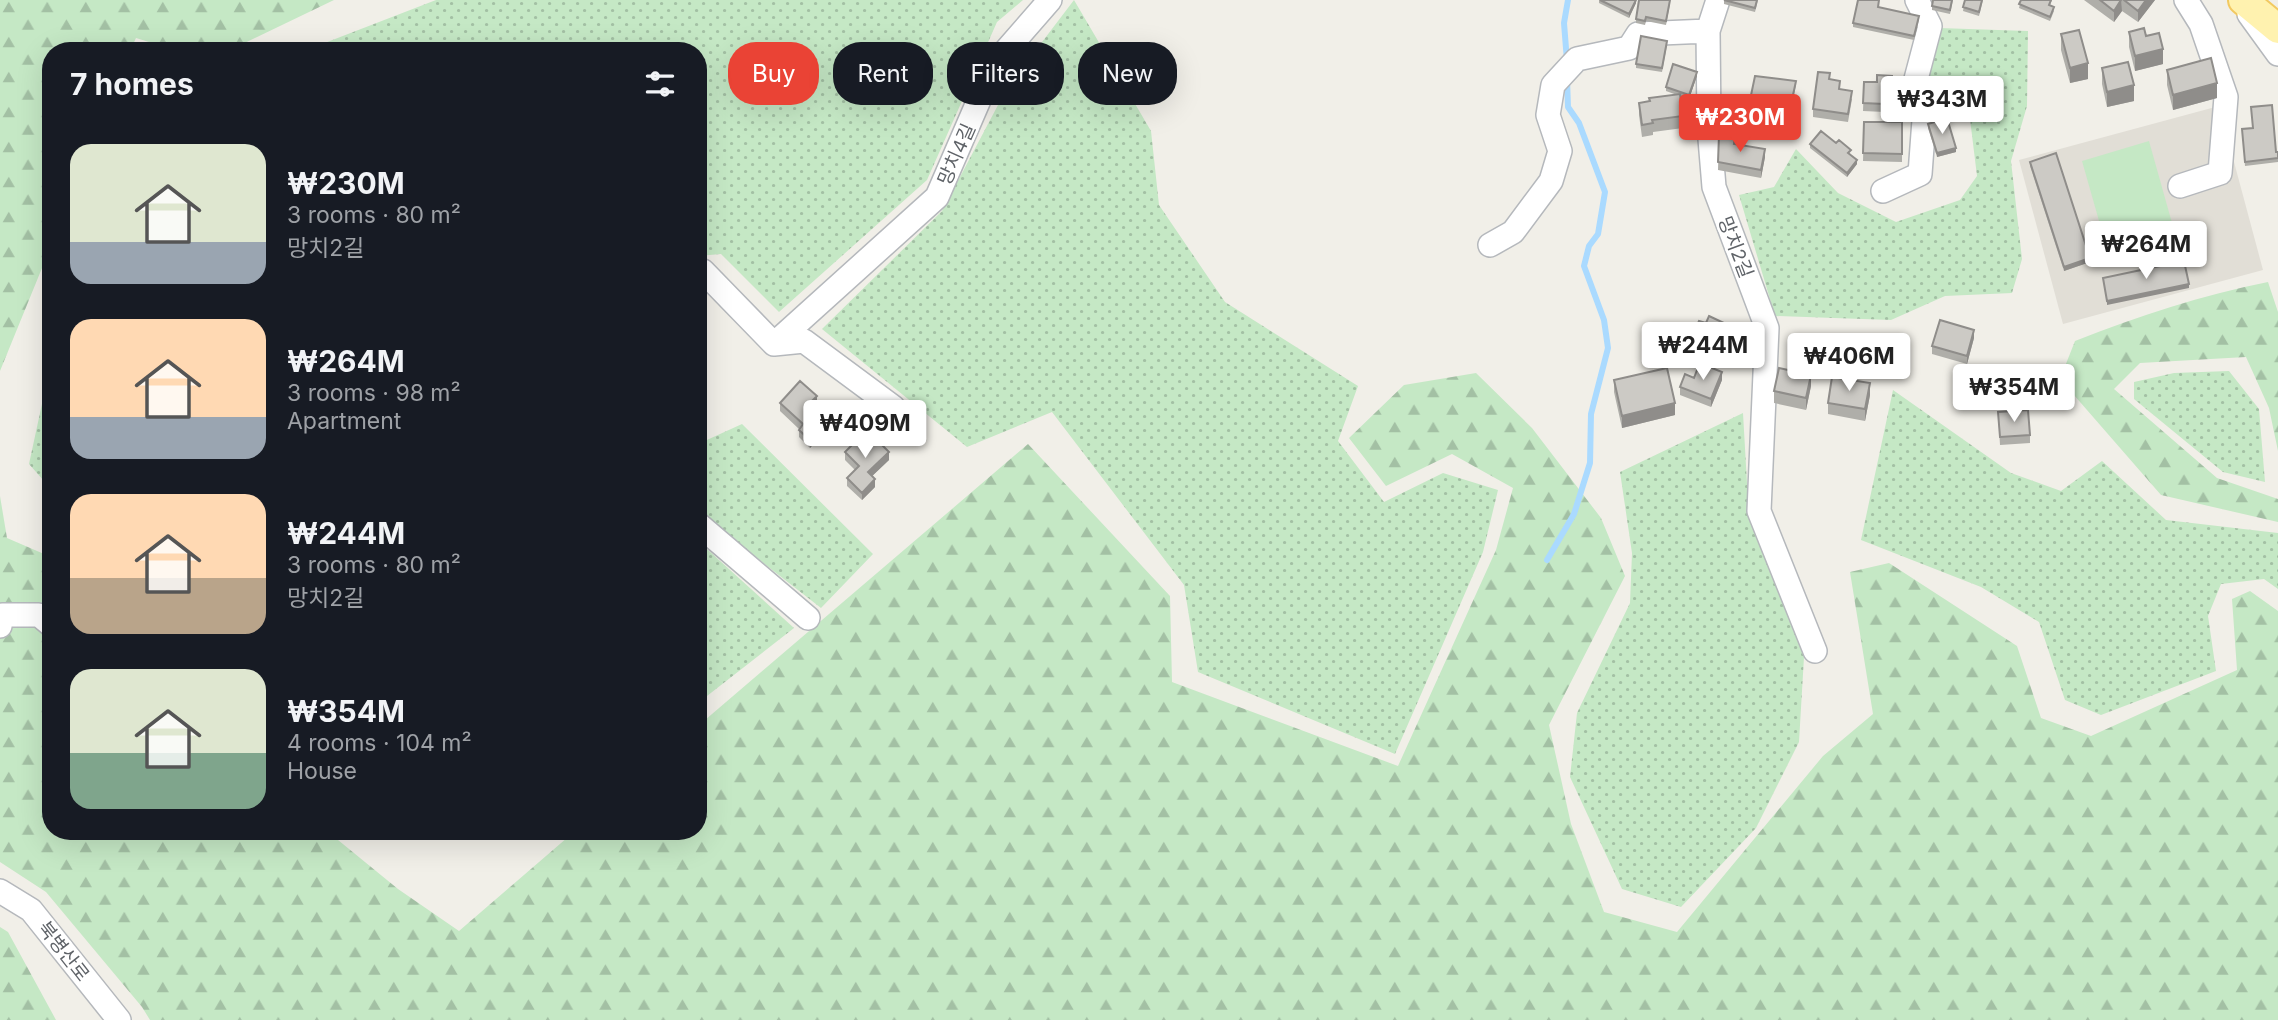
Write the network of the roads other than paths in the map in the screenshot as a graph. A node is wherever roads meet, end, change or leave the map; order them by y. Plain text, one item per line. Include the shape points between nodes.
1 (1050, 0) edge
2 (1718, 0) edge
3 (1917, 0) edge
4 (2186, 0) edge
5 (2241, 0) edge
6 (2278, 29) edge
7 (1708, 30) junction
8 (2278, 54) edge
9 (2180, 186) dead end
10 (1883, 191) dead end
11 (1490, 245) dead end
12 (707, 275) edge
13 (774, 344) junction
14 (893, 407) dead end
15 (707, 532) edge
16 (42, 618) edge
17 (808, 618) dead end
18 (0, 626) edge
19 (1815, 651) dead end
20 (0, 891) edge
21 (119, 1020) edge

1 - 13 street, 망치4길 via 995,63 937,197
2 - 7 street, 망치2길
3 - 10 street via 1930,26 1916,79 1924,120 1920,174
4 - 9 street via 2201,24 2226,97 2220,173
5 - 6 main road
5 - 8 street
7 - 11 street via 1638,34 1629,48 1577,59 1553,85 1548,115 1560,151 1551,181 1513,232
7 - 19 street, 망치2길 via 1714,187 1767,328 1759,511
12 - 13 street
13 - 14 street via 804,341
15 - 17 street
16 - 18 street via 2,615
20 - 21 street, 북병산로 via 31,910

